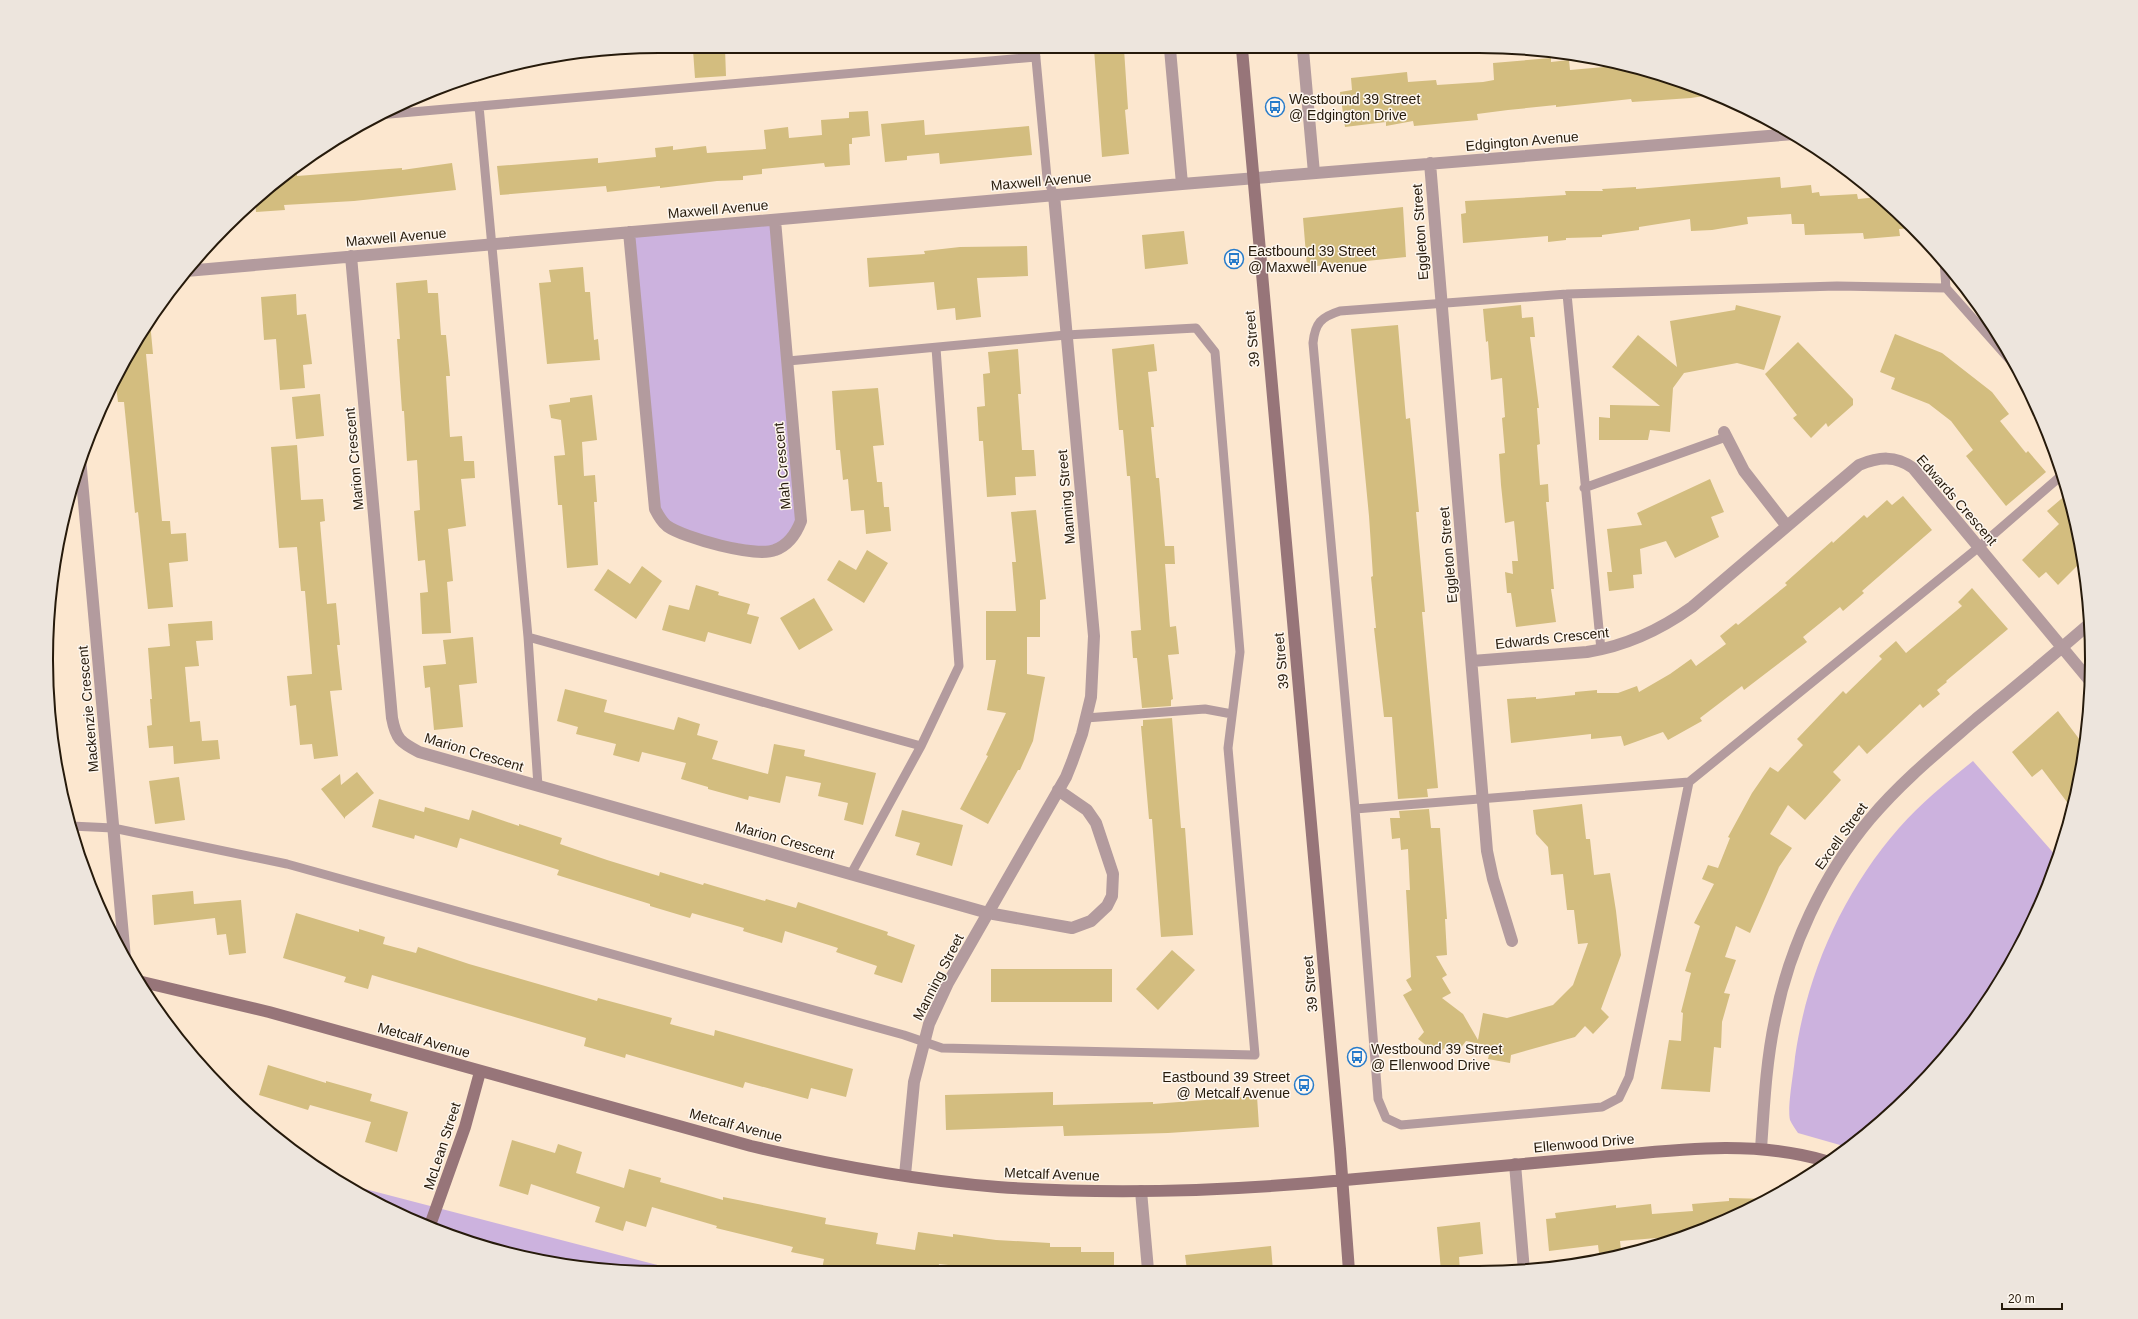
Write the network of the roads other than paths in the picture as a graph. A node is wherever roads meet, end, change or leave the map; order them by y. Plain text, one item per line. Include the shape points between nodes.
1 (1026, 53) edge
2 (1036, 53) edge
3 (1170, 53) edge
4 (1242, 53) edge
5 (1303, 53) edge
6 (479, 106) junction
7 (397, 113) edge
8 (1783, 135) edge
9 (1430, 164) junction
10 (1314, 173) junction
11 (1253, 179) junction
12 (1182, 184) junction
13 (1054, 196) junction
14 (775, 220) junction
15 (629, 232) junction
16 (491, 244) junction
17 (351, 256) junction
18 (195, 270) edge
19 (1945, 273) edge
20 (1946, 288) junction
21 (1567, 294) junction
22 (1441, 304) junction
23 (1066, 335) junction
24 (1998, 347) edge
25 (936, 348) junction
26 (788, 361) junction
27 (1725, 435) joint
28 (82, 477) edge
29 (2057, 479) edge
30 (1584, 488) junction
31 (1786, 525) junction
32 (1979, 547) junction
33 (2084, 628) edge
34 (528, 636) junction
35 (2062, 647) junction
36 (1601, 650) junction
37 (1472, 661) junction
38 (2085, 674) edge
39 (1232, 714) junction
40 (1086, 718) junction
41 (920, 746) junction
42 (1689, 782) junction
43 (538, 786) junction
44 (1058, 790) junction
45 (1483, 798) junction
46 (1355, 809) junction
47 (77, 826) edge
48 (113, 828) junction
49 (851, 874) junction
50 (988, 913) junction
51 (1512, 941) dead end
52 (124, 943) edge
53 (147, 983) edge
54 (924, 1042) junction
55 (480, 1072) junction
56 (1761, 1149) junction
57 (1821, 1160) edge
58 (1515, 1164) junction
59 (905, 1175) junction
60 (1342, 1180) junction
61 (1141, 1191) junction
62 (431, 1222) edge
63 (1523, 1264) edge
64 (1148, 1266) edge
65 (1349, 1266) edge

1 - 6 lane
2 - 13 lane via 1047,178
3 - 12 street
4 - 11 street, 39 Street
5 - 10 street
6 - 7 lane
6 - 16 lane
8 - 9 street, Edgington Avenue
9 - 10 street, Edgington Avenue
9 - 22 street, Eggleton Street
10 - 11 street, Edgington Avenue
11 - 12 street, Maxwell Avenue
11 - 60 street, 39 Street
12 - 13 street, Maxwell Avenue
13 - 14 street, Maxwell Avenue
13 - 23 street, Manning Street
14 - 15 street, Maxwell Avenue
14 - 26 street, Mah Crescent
15 - 16 street, Maxwell Avenue
15 - 26 street, Mah Crescent via 652,496 655,509 666,525 685,535 752,553 776,550 788,543 796,534 802,510
16 - 17 street, Maxwell Avenue
16 - 34 lane
17 - 18 street, Maxwell Avenue
17 - 43 street, Marion Crescent via 394,730 402,743 418,752
19 - 20 lane
20 - 21 lane via 1837,286
20 - 24 lane
21 - 22 lane
21 - 30 lane
22 - 37 street, Eggleton Street
22 - 46 lane via 1325,315 1314,333
23 - 25 lane
23 - 39 lane via 1196,328 1215,352 1240,652
23 - 40 street, Manning Street via 1094,636 1093,678
25 - 26 lane
25 - 41 lane via 959,666
27 - 30 lane
27 - 31 street via 1755,487
28 - 48 street, Mackenzie Crescent
29 - 32 lane
30 - 36 lane
31 - 32 street, Edwards Crescent via 1859,465 1872,460 1894,458 1913,468
31 - 36 street, Edwards Crescent via 1677,618 1642,637
32 - 35 street, Edwards Crescent
32 - 42 lane
33 - 35 street, Excell Street
34 - 41 lane
34 - 43 lane
35 - 38 street, Edwards Crescent
35 - 56 street, Excell Street via 1893,792 1857,836 1825,883 1802,931 1775,1018 1769,1053
36 - 37 street, Edwards Crescent
37 - 45 street, Eggleton Street
39 - 40 lane via 1205,709
39 - 54 lane via 1228,748 1255,1055 942,1048
40 - 44 street, Manning Street via 1072,762
41 - 49 lane
42 - 45 lane
42 - 46 lane via 1629,1078 1619,1098 1602,1107 1401,1125 1386,1118 1378,1099
43 - 49 street, Marion Crescent
44 - 50 street, Manning Street
44 - 50 street via 1087,810 1096,823 1113,874 1112,896 1107,906 1091,921 1072,928
45 - 46 lane
45 - 51 street, Eggleton Street via 1489,866
47 - 48 lane
48 - 52 street, Mackenzie Crescent
48 - 54 lane via 287,864 889,1030
49 - 50 street, Marion Crescent
50 - 54 street, Manning Street via 948,983 929,1024
53 - 55 street, Metcalf Avenue via 269,1012
54 - 59 street, Manning Street via 914,1082
55 - 59 street, Metcalf Avenue via 751,1146 823,1162
55 - 62 street, McLean Street via 456,1155
56 - 57 street, Ellenwood Drive via 1784,1151
56 - 58 street, Ellenwood Drive via 1690,1149
58 - 60 street, Ellenwood Drive
58 - 63 street
59 - 61 street, Metcalf Avenue via 997,1186
60 - 61 street, Metcalf Avenue
60 - 65 street, 39 Street
61 - 64 street

